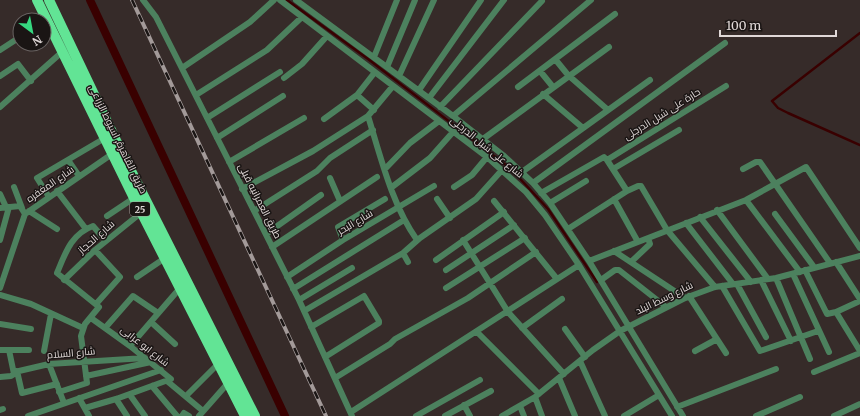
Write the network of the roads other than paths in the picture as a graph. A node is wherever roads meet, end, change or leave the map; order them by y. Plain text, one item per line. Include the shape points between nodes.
1 (37, 0) edge
2 (49, 0) edge
3 (143, 0) edge
4 (274, 0) edge
5 (280, 0) edge
6 (296, 0) edge
7 (397, 0) edge
8 (415, 0) edge
9 (434, 0) edge
10 (481, 0) edge
11 (504, 0) edge
12 (591, 0) edge
13 (542, 1) dead end
14 (42, 12) edge
15 (615, 14) dead end
16 (302, 17) junction
17 (52, 25) edge
18 (56, 28) junction
19 (327, 36) junction
20 (0, 40) edge
21 (12, 41) edge
22 (725, 43) dead end
23 (609, 47) dead end
24 (2, 48) edge
25 (62, 52) junction
26 (374, 57) junction
27 (555, 59) junction
28 (387, 67) junction
29 (182, 68) junction
30 (540, 71) junction
31 (375, 72) junction
32 (568, 75) junction
33 (0, 76) edge
34 (399, 76) junction
35 (650, 80) dead end
36 (31, 81) junction
37 (393, 86) junction
38 (726, 86) dead end
39 (518, 87) dead end
40 (553, 87) junction
41 (419, 90) junction
42 (543, 94) junction
43 (196, 95) junction
44 (357, 95) junction
45 (283, 96) dead end
46 (429, 98) junction
47 (440, 106) junction
48 (0, 107) edge
49 (374, 110) junction
50 (608, 110) junction
51 (368, 116) junction
52 (453, 116) junction
53 (207, 118) junction
54 (304, 118) dead end
55 (324, 119) dead end
56 (439, 121) junction
57 (583, 128) junction
58 (373, 130) junction
59 (679, 130) dead end
60 (453, 132) junction
61 (105, 138) junction
62 (217, 138) junction
63 (483, 139) junction
64 (112, 154) junction
65 (486, 158) junction
66 (605, 159) junction
67 (68, 160) junction
68 (229, 162) junction
69 (385, 169) junction
70 (613, 169) junction
71 (743, 169) dead end
72 (502, 170) junction
73 (522, 172) junction
74 (79, 176) junction
75 (377, 177) dead end
76 (330, 178) dead end
77 (586, 181) dead end
78 (533, 183) junction
79 (775, 184) junction
80 (434, 186) dead end
81 (392, 187) junction
82 (454, 187) dead end
83 (14, 188) dead end
84 (242, 189) junction
85 (57, 191) junction
86 (627, 191) junction
87 (541, 193) junction
88 (0, 194) edge
89 (321, 195) dead end
90 (49, 197) junction
91 (134, 198) junction
92 (385, 199) dead end
93 (437, 199) dead end
94 (614, 199) junction
95 (746, 200) junction
96 (340, 201) junction
97 (494, 201) dead end
98 (550, 204) junction
99 (5, 207) edge
100 (400, 207) junction
101 (22, 208) junction
102 (717, 210) junction
103 (254, 211) junction
104 (27, 212) junction
105 (142, 212) junction
106 (504, 212) junction
107 (774, 214) dead end
108 (108, 216) dead end
109 (700, 217) junction
110 (450, 218) junction
111 (404, 220) junction
112 (686, 223) junction
113 (514, 225) junction
114 (89, 228) junction
115 (57, 229) dead end
116 (568, 229) junction
117 (667, 230) junction
118 (266, 234) junction
119 (524, 238) junction
120 (648, 238) junction
121 (0, 240) edge
122 (343, 240) junction
123 (417, 240) junction
124 (463, 240) junction
125 (106, 241) junction
126 (638, 242) junction
127 (272, 247) junction
128 (860, 248) edge
129 (95, 250) junction
130 (614, 251) junction
131 (536, 252) junction
132 (403, 253) junction
133 (471, 254) junction
134 (860, 256) edge
135 (165, 258) junction
136 (436, 260) dead end
137 (589, 261) junction
138 (408, 262) dead end
139 (631, 262) junction
140 (833, 262) junction
141 (579, 265) junction
142 (479, 267) junction
143 (814, 267) junction
144 (352, 268) dead end
145 (446, 270) dead end
146 (803, 271) junction
147 (793, 274) junction
148 (137, 277) dead end
149 (287, 277) junction
150 (776, 278) junction
151 (557, 279) junction
152 (768, 279) junction
153 (64, 280) junction
154 (601, 280) junction
155 (761, 280) junction
156 (751, 282) junction
157 (489, 284) junction
158 (735, 284) junction
159 (722, 286) junction
160 (715, 287) junction
161 (0, 288) edge
162 (180, 288) junction
163 (446, 288) dead end
164 (293, 289) junction
165 (0, 295) edge
166 (189, 297) junction
167 (687, 297) junction
168 (562, 299) dead end
169 (299, 300) junction
170 (860, 300) edge
171 (98, 305) junction
172 (666, 307) junction
173 (304, 311) junction
174 (508, 312) junction
175 (836, 312) junction
176 (158, 313) junction
177 (51, 314) junction
178 (91, 318) junction
179 (151, 322) junction
180 (0, 324) edge
181 (628, 326) junction
182 (311, 327) junction
183 (83, 328) junction
184 (105, 328) junction
185 (522, 328) junction
186 (31, 329) dead end
187 (565, 329) dead end
188 (620, 331) junction
189 (818, 331) junction
190 (477, 332) junction
191 (766, 337) dead end
192 (801, 337) junction
193 (717, 339) junction
194 (792, 340) junction
195 (175, 344) dead end
196 (130, 346) junction
197 (0, 350) edge
198 (9, 350) junction
199 (29, 350) dead end
200 (44, 351) dead end
201 (695, 351) dead end
202 (829, 352) dead end
203 (860, 352) edge
204 (726, 353) dead end
205 (585, 356) junction
206 (325, 357) junction
207 (145, 358) junction
208 (810, 359) dead end
209 (580, 361) junction
210 (84, 362) junction
211 (151, 362) junction
212 (49, 364) junction
213 (218, 364) junction
214 (776, 368) dead end
215 (161, 370) junction
216 (814, 372) dead end
217 (16, 373) junction
218 (86, 376) junction
219 (562, 376) junction
220 (0, 377) edge
221 (335, 378) junction
222 (480, 380) dead end
223 (167, 381) junction
224 (228, 383) junction
225 (57, 384) junction
226 (152, 386) junction
227 (491, 391) dead end
228 (60, 392) junction
229 (130, 395) junction
230 (537, 395) junction
231 (659, 395) junction
232 (186, 396) junction
233 (800, 397) dead end
234 (79, 398) junction
235 (116, 400) junction
236 (64, 403) junction
237 (860, 404) edge
238 (464, 405) junction
239 (520, 406) junction
240 (678, 407) junction
241 (85, 408) junction
242 (203, 411) junction
243 (352, 414) edge
244 (87, 415) edge
245 (28, 416) edge
246 (127, 416) edge
247 (145, 416) edge
248 (177, 416) edge
249 (199, 416) edge
250 (245, 416) edge
251 (255, 416) edge
252 (416, 416) edge
253 (445, 416) edge
254 (470, 416) edge
255 (502, 416) edge
256 (524, 416) edge
257 (542, 416) edge
258 (575, 416) edge
259 (605, 416) edge
260 (626, 416) edge
261 (671, 416) edge
262 (683, 416) edge
263 (756, 416) edge
264 (834, 416) edge

1 - 14 highway, طريق القاهرة, اسيوط الزراعى / 25
2 - 18 highway, طريق القاهرة, اسيوط الزراعى / 25
3 - 29 street, طريق العمرانيه قبلى via 156,17
4 - 29 street via 250,22
5 - 16 street, شارع على شبل الدرجلى
6 - 26 street, شارع على شبل الدرجلى
7 - 26 street
8 - 28 street
9 - 34 street
10 - 41 street
11 - 46 street
12 - 52 street
13 - 47 street
15 - 27 street
16 - 19 street, شارع على شبل الدرجلى
16 - 43 street via 267,50
17 - 18 highway, طريق القاهرة, اسيوط الزراعى / 25
18 - 25 highway, طريق القاهرة, اسيوط الزراعى / 25
18 - 166 highway, طريق القاهرة, اسيوط الزراعى / 25 via 120,149
19 - 31 street, شارع على شبل الدرجلى
19 - 53 street via 302,64
20 - 24 street
21 - 24 street
22 - 78 street
23 - 32 street
25 - 36 street
25 - 61 highway, طريق القاهرة, اسيوط الزراعى / 25
26 - 28 street, شارع على شبل الدرجلى
27 - 30 street
27 - 32 street
28 - 34 street, شارع على شبل الدرجلى
29 - 43 street, طريق العمرانيه قبلى
30 - 39 street
30 - 40 street
31 - 37 street, شارع على شبل الدرجلى
31 - 44 street
32 - 40 street
32 - 50 street
33 - 36 street via 18,64
34 - 41 street, شارع على شبل الدرجلى
35 - 50 street
36 - 48 street
37 - 49 street
37 - 56 street, شارع على شبل الدرجلى
38 - 66 street, حارة على شبل الدرجلى
40 - 42 street
41 - 46 street, شارع على شبل الدرجلى
42 - 57 street
42 - 63 street
43 - 53 street, طريق العمرانيه قبلى
44 - 49 street
44 - 55 street
45 - 62 street
46 - 47 street, شارع على شبل الدرجلى
47 - 52 street, شارع على شبل الدرجلى
49 - 51 street
50 - 57 street
51 - 58 street
51 - 84 street via 313,151
52 - 63 street, شارع على شبل الدرجلى
53 - 62 street, طريق العمرانيه قبلى
54 - 68 street
56 - 60 street, شارع على شبل الدرجلى
56 - 69 street via 410,144
57 - 73 street
58 - 69 street
58 - 103 street via 330,158 317,171
59 - 70 street
60 - 65 street, شارع على شبل الدرجلى
60 - 81 street via 430,158
61 - 64 highway, طريق القاهرة, اسيوط الزراعى / 25
61 - 67 street
62 - 68 street, طريق العمرانيه قبلى
63 - 73 street, شارع على شبل الدرجلى
64 - 74 street, شارع المغفره
64 - 91 highway, طريق القاهرة, اسيوط الزراعى / 25
65 - 72 street, شارع على شبل الدرجلى
65 - 82 street via 472,175
66 - 70 street
66 - 87 street, حارة على شبل الدرجلى
67 - 74 street
67 - 90 street via 37,178
68 - 84 street, طريق العمرانيه قبلى
69 - 81 street
70 - 86 street
71 - 79 street via 760,162
72 - 110 street via 476,198
72 - 141 street, شارع على شبل الدرجلى via 536,203
73 - 78 street, شارع على شبل الدرجلى
74 - 85 street, شارع المغفره
75 - 96 street
76 - 96 street
77 - 98 street
78 - 87 street, شارع على شبل الدرجلى
79 - 95 street
79 - 128 street via 806,167
79 - 140 street
80 - 100 street, شارع البحر
81 - 100 street
83 - 101 street
84 - 103 street, طريق العمرانيه قبلى
85 - 90 street, شارع المغفره
85 - 114 street
86 - 94 street
86 - 117 street via 638,186 642,188
87 - 98 street, شارع على شبل الدرجلى
88 - 99 street
89 - 118 street
90 - 104 street, شارع المغفره
91 - 105 highway, طريق القاهرة, اسيوط الزراعى / 25
91 - 108 street
92 - 122 street via 338,227
93 - 110 street
94 - 116 street
94 - 126 street
95 - 102 street
95 - 146 street
96 - 127 street
97 - 106 street
98 - 116 street, شارع على شبل الدرجلى
99 - 101 street
99 - 121 street
100 - 111 street
100 - 122 street, شارع البحر
101 - 104 street
102 - 109 street
102 - 152 street
103 - 118 street, طريق العمرانيه قبلى
104 - 115 street
104 - 161 street, شارع المغفره
105 - 125 street, شارع الحجاز
105 - 135 highway, طريق القاهرة, اسيوط الزراعى / 25
106 - 113 street
106 - 124 street
107 - 143 street
109 - 112 street
109 - 156 street
110 - 123 street
111 - 123 street
111 - 164 street
112 - 117 street
112 - 158 street
113 - 119 street
113 - 133 street
114 - 125 street
114 - 153 street via 76,236 68,247 56,274
116 - 137 street, شارع على شبل الدرجلى
117 - 120 street
117 - 160 street
118 - 127 street, طريق العمرانيه قبلى
119 - 131 street
119 - 142 street
120 - 126 street
120 - 139 street via 649,245
122 - 149 street, شارع البحر
123 - 132 street
124 - 133 street
124 - 136 street
125 - 129 street, شارع الحجاز
126 - 130 street
127 - 149 street, طريق العمرانيه قبلى
129 - 153 street, شارع الحجاز
129 - 171 street via 120,277
130 - 137 street
130 - 139 street
131 - 151 street
131 - 157 street
132 - 138 street
132 - 173 street
133 - 142 street
133 - 145 street
134 - 140 street, شارع وسط البلد
135 - 148 street
135 - 162 highway, طريق القاهرة, اسيوط الزراعى / 25
137 - 154 street, شارع على شبل الدرجلى
139 - 167 street
140 - 143 street, شارع وسط البلد
140 - 170 street
141 - 151 street
141 - 188 street, شارع على شبل الدرجلى
142 - 157 street
142 - 163 street
143 - 146 street, شارع وسط البلد
144 - 169 street
146 - 147 street, شارع وسط البلد
146 - 175 street via 827,314
147 - 150 street, شارع وسط البلد
147 - 189 street
149 - 164 street, طريق العمرانيه قبلى
150 - 152 street, شارع وسط البلد
150 - 192 street
151 - 174 street
152 - 155 street, شارع وسط البلد
153 - 171 street
154 - 172 street via 619,270
154 - 181 street, شارع على شبل الدرجلى
155 - 156 street, شارع وسط البلد
155 - 194 street
156 - 158 street, شارع وسط البلد
157 - 174 street
157 - 221 street via 393,339 390,344
158 - 159 street, شارع وسط البلد
158 - 191 street
159 - 160 street, شارع وسط البلد
159 - 194 street via 760,351
160 - 167 street, شارع وسط البلد
162 - 166 highway, طريق القاهرة, اسيوط الزراعى / 25
162 - 176 street
164 - 169 street, طريق العمرانيه قبلى
165 - 177 street via 31,304
166 - 213 highway, طريق القاهرة, اسيوط الزراعى / 25
166 - 251 highway, طريق القاهرة, اسيوط الزراعى / 25
167 - 172 street, شارع وسط البلد
167 - 193 street
168 - 185 street
169 - 173 street, طريق العمرانيه قبلى
170 - 175 street
171 - 178 street
172 - 181 street, شارع وسط البلد
173 - 182 street, طريق العمرانيه قبلى
174 - 185 street
174 - 190 street
175 - 203 street
176 - 179 street
176 - 184 street via 133,296
177 - 183 street
177 - 200 street
178 - 183 street
178 - 184 street, شارع ابو عرابى
179 - 195 street
179 - 196 street
180 - 186 street
181 - 188 street, شارع وسط البلد
181 - 240 street, شارع على شبل الدرجلى
182 - 206 street, طريق العمرانيه قبلى
182 - 206 street via 364,296 379,320 379,323
183 - 210 street via 81,341
184 - 196 street, شارع ابو عرابى
185 - 219 street
187 - 205 street
188 - 205 street, شارع وسط البلد
188 - 231 street, شارع على شبل الدرجلى
189 - 192 street
189 - 202 street
190 - 230 street
190 - 243 street
192 - 194 street
192 - 208 street
193 - 201 street
193 - 204 street
196 - 207 street, شارع ابو عرابى
197 - 198 street
198 - 199 street
198 - 217 street
203 - 216 street
205 - 209 street, شارع وسط البلد
206 - 221 street, طريق العمرانيه قبلى
207 - 210 street, شارع السلام
207 - 211 street, شارع ابو عرابى
209 - 219 street, شارع وسط البلد
209 - 259 street
210 - 212 street, شارع السلام
210 - 218 street
211 - 215 street, شارع ابو عرابى
211 - 218 street
212 - 217 street, شارع السلام
212 - 225 street
213 - 224 highway, طريق القاهرة, اسيوط الزراعى / 25
213 - 232 street
214 - 240 street
215 - 223 street, شارع ابو عرابى via 171,379
215 - 234 street
217 - 220 street, شارع السلام
217 - 225 street via 22,393
218 - 228 street via 87,383
219 - 230 street, شارع وسط البلد
219 - 258 street
221 - 243 street, طريق العمرانيه قبلى
222 - 252 street
223 - 226 street, شارع ابو عرابى
223 - 232 street
224 - 242 street
224 - 250 highway, طريق القاهرة, اسيوط الزراعى / 25
225 - 228 street
226 - 229 street, شارع ابو عرابى
226 - 248 street
227 - 238 street
228 - 236 street
229 - 235 street, شارع ابو عرابى
229 - 247 street
230 - 239 street, شارع وسط البلد
230 - 257 street
231 - 260 street
231 - 261 street, شارع على شبل الدرجلى
232 - 242 street
233 - 263 street
234 - 236 street
234 - 241 street
235 - 241 street, شارع ابو عرابى
235 - 246 street
236 - 245 street
237 - 264 street
238 - 253 street
238 - 254 street
239 - 255 street, شارع وسط البلد
239 - 256 street
240 - 262 street, شارع على شبل الدرجلى
241 - 244 street
242 - 249 street

